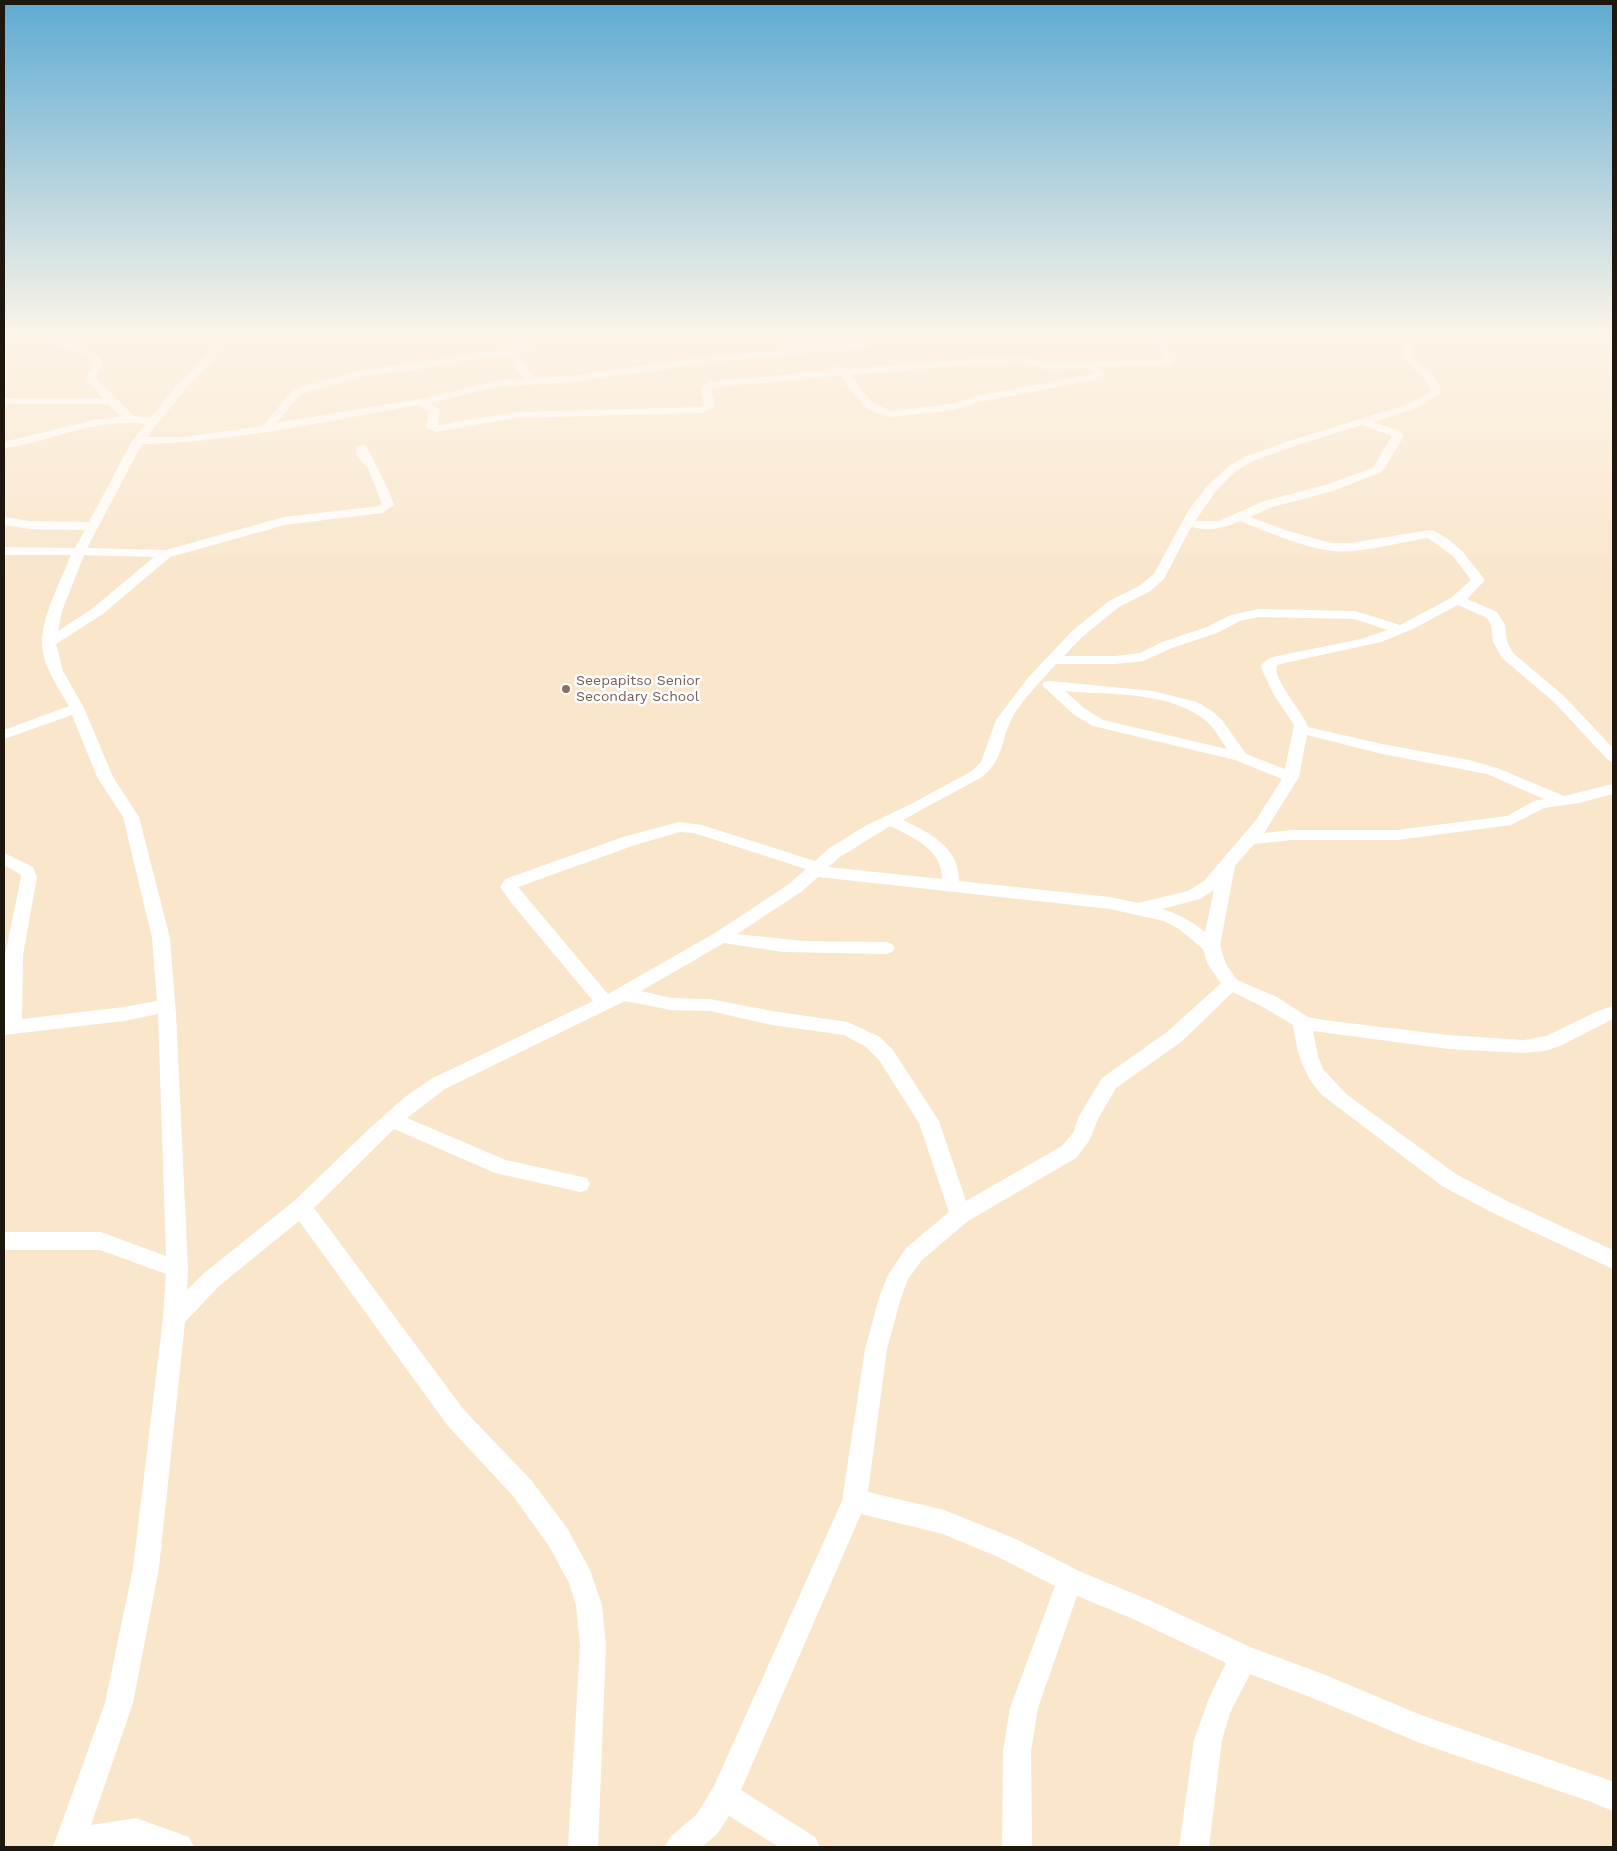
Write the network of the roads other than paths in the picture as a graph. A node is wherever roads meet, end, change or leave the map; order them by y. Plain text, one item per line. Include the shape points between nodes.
1 (108, 421) edge
2 (148, 421) edge
3 (272, 421) edge
4 (310, 421) edge
5 (433, 421) edge
6 (480, 421) edge
7 (152, 422) joint
8 (1362, 422) joint
9 (266, 429) junction
10 (138, 441) junction
11 (4, 445) edge
12 (362, 448) dead end
13 (1240, 517) junction
14 (4, 521) edge
15 (1187, 523) junction
16 (92, 526) junction
17 (4, 551) edge
18 (80, 552) junction
19 (166, 554) junction
20 (1457, 600) junction
21 (1400, 629) junction
22 (50, 643) junction
23 (1051, 660) junction
24 (1032, 682) junction
25 (1050, 686) junction
26 (77, 708) junction
27 (1300, 729) junction
28 (4, 735) edge
29 (1240, 756) junction
30 (1613, 757) edge
31 (1291, 777) junction
32 (1613, 788) edge
33 (1561, 800) junction
34 (891, 820) junction
35 (1248, 839) junction
36 (4, 858) edge
37 (1227, 865) junction
38 (816, 869) junction
39 (950, 886) junction
40 (1136, 908) junction
41 (721, 937) junction
42 (1211, 946) junction
43 (886, 948) dead end
44 (1231, 984) junction
45 (623, 994) junction
46 (604, 1003) junction
47 (166, 1006) junction
48 (1613, 1012) edge
49 (1302, 1022) junction
50 (8, 1028) edge
51 (392, 1120) junction
52 (580, 1184) dead end
53 (301, 1207) junction
54 (960, 1215) junction
55 (4, 1241) edge
56 (1613, 1260) edge
57 (177, 1269) junction
58 (174, 1318) junction
59 (854, 1501) junction
60 (1070, 1580) junction
61 (1244, 1658) junction
62 (724, 1796) junction
63 (1613, 1796) edge
64 (70, 1844) edge
65 (179, 1847) edge
66 (583, 1847) edge
67 (680, 1847) edge
68 (805, 1847) edge
69 (1017, 1847) edge
70 (1194, 1847) edge

1 - 11 street
2 - 7 street
3 - 9 street
4 - 9 street
5 - 6 street via 432,427 438,429
7 - 10 street
8 - 13 street via 1398,436 1377,470 1329,488 1268,504
8 - 15 street via 1241,463 1212,488
9 - 10 street via 202,439
10 - 16 street
12 - 19 street via 363,456 373,466 388,505 284,521
13 - 15 street via 1210,527
13 - 20 street via 1284,534 1332,547 1430,534 1440,538 1468,564 1478,580
14 - 16 street via 30,525
15 - 23 street via 1159,576 1144,589 1114,604 1076,634
16 - 18 street
17 - 18 street
18 - 19 street
18 - 22 street via 55,612
19 - 22 street via 98,611
20 - 21 street
20 - 30 street via 1492,615 1507,654 1559,700
21 - 23 street via 1355,615 1259,613 1236,618 1143,657
21 - 27 street via 1353,646 1315,651 1272,662 1268,666 1281,695 1299,719
22 - 26 street via 56,671
23 - 24 street
24 - 25 street
24 - 34 street via 1003,720 988,764 977,774
25 - 29 street via 1078,712 1098,723
25 - 29 street via 1148,694 1192,706 1217,724
26 - 28 street
26 - 47 street via 106,777 131,818 161,938
27 - 31 street
27 - 33 street via 1492,771
29 - 31 street
31 - 35 street via 1263,823
32 - 33 street
33 - 35 street via 1540,804 1511,820 1417,833
34 - 38 street via 849,843
34 - 39 street via 935,845 950,866
35 - 37 street
36 - 50 street via 27,871 29,877 14,955
37 - 40 street via 1210,885 1194,895
37 - 42 street
38 - 39 street
38 - 41 street via 795,888
38 - 46 street via 685,827 629,841 511,883 509,887 519,901
39 - 40 street
40 - 42 street via 1177,921
41 - 43 street via 751,944 804,948
41 - 45 street
42 - 44 street via 1217,965
44 - 49 street via 1270,1002
44 - 54 street via 1174,1037 1109,1083 1089,1116 1082,1136 1069,1152
45 - 46 street
45 - 54 street via 671,1004 710,1005 848,1029 873,1042 886,1055 929,1122
46 - 51 street via 438,1084
47 - 50 street
47 - 57 street
48 - 49 street via 1558,1040 1526,1045 1456,1044
49 - 56 street via 1309,1061 1324,1086 1339,1099 1449,1180 1500,1208
51 - 52 street via 502,1167
51 - 53 street
53 - 58 street via 211,1280
53 - 66 street via 456,1418 522,1488 558,1537 581,1579 589,1605 593,1646
54 - 59 street via 914,1254 899,1276 890,1298 876,1349
55 - 57 street via 101,1241
57 - 58 street
58 - 64 street via 146,1568 119,1703
59 - 60 street via 944,1522 1007,1548
59 - 62 street
60 - 61 street
60 - 69 street via 1024,1708 1017,1751
61 - 63 street via 1420,1730
61 - 70 street via 1212,1725
62 - 67 street via 707,1824
62 - 68 street
64 - 65 street via 136,1833

